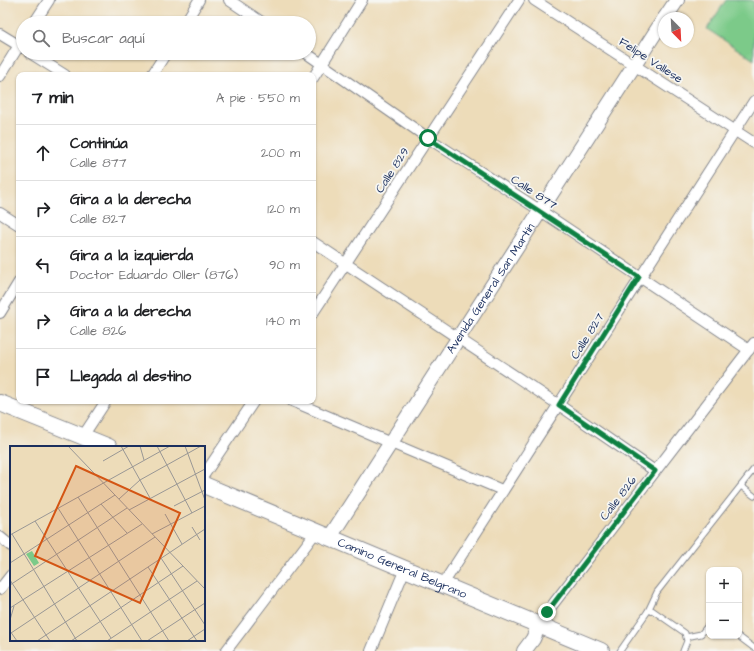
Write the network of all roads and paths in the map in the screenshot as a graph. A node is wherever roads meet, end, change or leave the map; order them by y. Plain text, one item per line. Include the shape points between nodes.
1 (49, 0) edge
2 (199, 0) edge
3 (230, 0) edge
4 (362, 0) edge
5 (519, 0) edge
6 (534, 0) edge
7 (677, 0) edge
8 (669, 12) edge
9 (39, 16) edge
10 (189, 16) edge
11 (253, 16) edge
12 (658, 28) edge
13 (0, 34) edge
14 (16, 41) edge
15 (16, 53) edge
16 (41, 60) edge
17 (162, 60) edge
18 (316, 60) edge
19 (322, 64) junction
20 (634, 64) junction
21 (60, 72) edge
22 (154, 72) edge
23 (316, 73) edge
24 (0, 76) edge
25 (754, 101) edge
26 (735, 131) junction
27 (428, 138) junction
28 (754, 143) edge
29 (540, 211) junction
30 (0, 213) edge
31 (16, 223) edge
32 (316, 244) edge
33 (345, 265) junction
34 (639, 277) junction
35 (16, 287) edge
36 (316, 308) edge
37 (0, 313) edge
38 (458, 338) junction
39 (751, 347) edge
40 (0, 402) edge
41 (104, 404) edge
42 (252, 404) edge
43 (299, 404) edge
44 (559, 405) junction
45 (83, 436) junction
46 (390, 444) junction
47 (107, 446) edge
48 (754, 469) edge
49 (655, 471) junction
50 (205, 474) edge
51 (205, 485) edge
52 (741, 486) junction
53 (502, 490) junction
54 (754, 496) edge
55 (323, 534) junction
56 (0, 537) edge
57 (10, 545) edge
58 (405, 569) junction
59 (10, 576) edge
60 (442, 584) junction
61 (0, 589) edge
62 (648, 611) junction
63 (539, 625) junction
64 (706, 628) edge
65 (686, 637) junction
66 (742, 639) edge
67 (754, 648) edge
68 (226, 651) edge
69 (371, 651) edge
70 (524, 651) edge
71 (601, 651) edge
72 (620, 651) edge
73 (683, 651) edge

1 - 9 street
2 - 10 street
3 - 11 street
4 - 19 street
5 - 27 street, Calle 829
6 - 20 street, Felipe Vallese
7 - 8 main road, Avenida General San Martín
12 - 20 main road, Avenida General San Martín
13 - 14 street
15 - 24 street
16 - 21 street
17 - 22 street
18 - 19 street, Calle 877
19 - 23 street
19 - 27 street, Calle 877
20 - 26 street, Felipe Vallese
20 - 29 main road, Avenida General San Martín
25 - 26 street, Calle 827
26 - 28 street, Felipe Vallese
26 - 34 street, Calle 827
27 - 29 street, Calle 877
27 - 33 street, Calle 829
29 - 34 street, Calle 877
29 - 38 main road, Avenida General San Martín
30 - 31 street
32 - 33 street
33 - 36 street, Calle 829
33 - 38 street
34 - 39 street, Calle 877
34 - 44 street, Calle 827
35 - 37 street
38 - 44 street
38 - 46 main road, Avenida General San Martín
39 - 49 street, Calle 826
40 - 45 main road
41 - 45 street
42 - 50 street
43 - 46 street
44 - 49 street
44 - 53 street, Calle 827
45 - 47 main road
46 - 53 street
46 - 55 main road, Avenida General San Martín
48 - 52 lane
49 - 63 street, Calle 826
51 - 55 main road, Camino General Belgrano
52 - 54 lane
52 - 62 lane via 657,592
53 - 60 street, Calle 827
55 - 58 main road, Camino General Belgrano
55 - 68 street
56 - 57 street
58 - 60 main road, Camino General Belgrano
58 - 69 street
59 - 61 street
60 - 63 main road, Camino General Belgrano
62 - 65 lane via 656,611 685,633
62 - 72 lane
63 - 70 main road
63 - 71 main road, Camino General Belgrano
64 - 65 lane via 701,634
65 - 73 lane
66 - 67 lane

